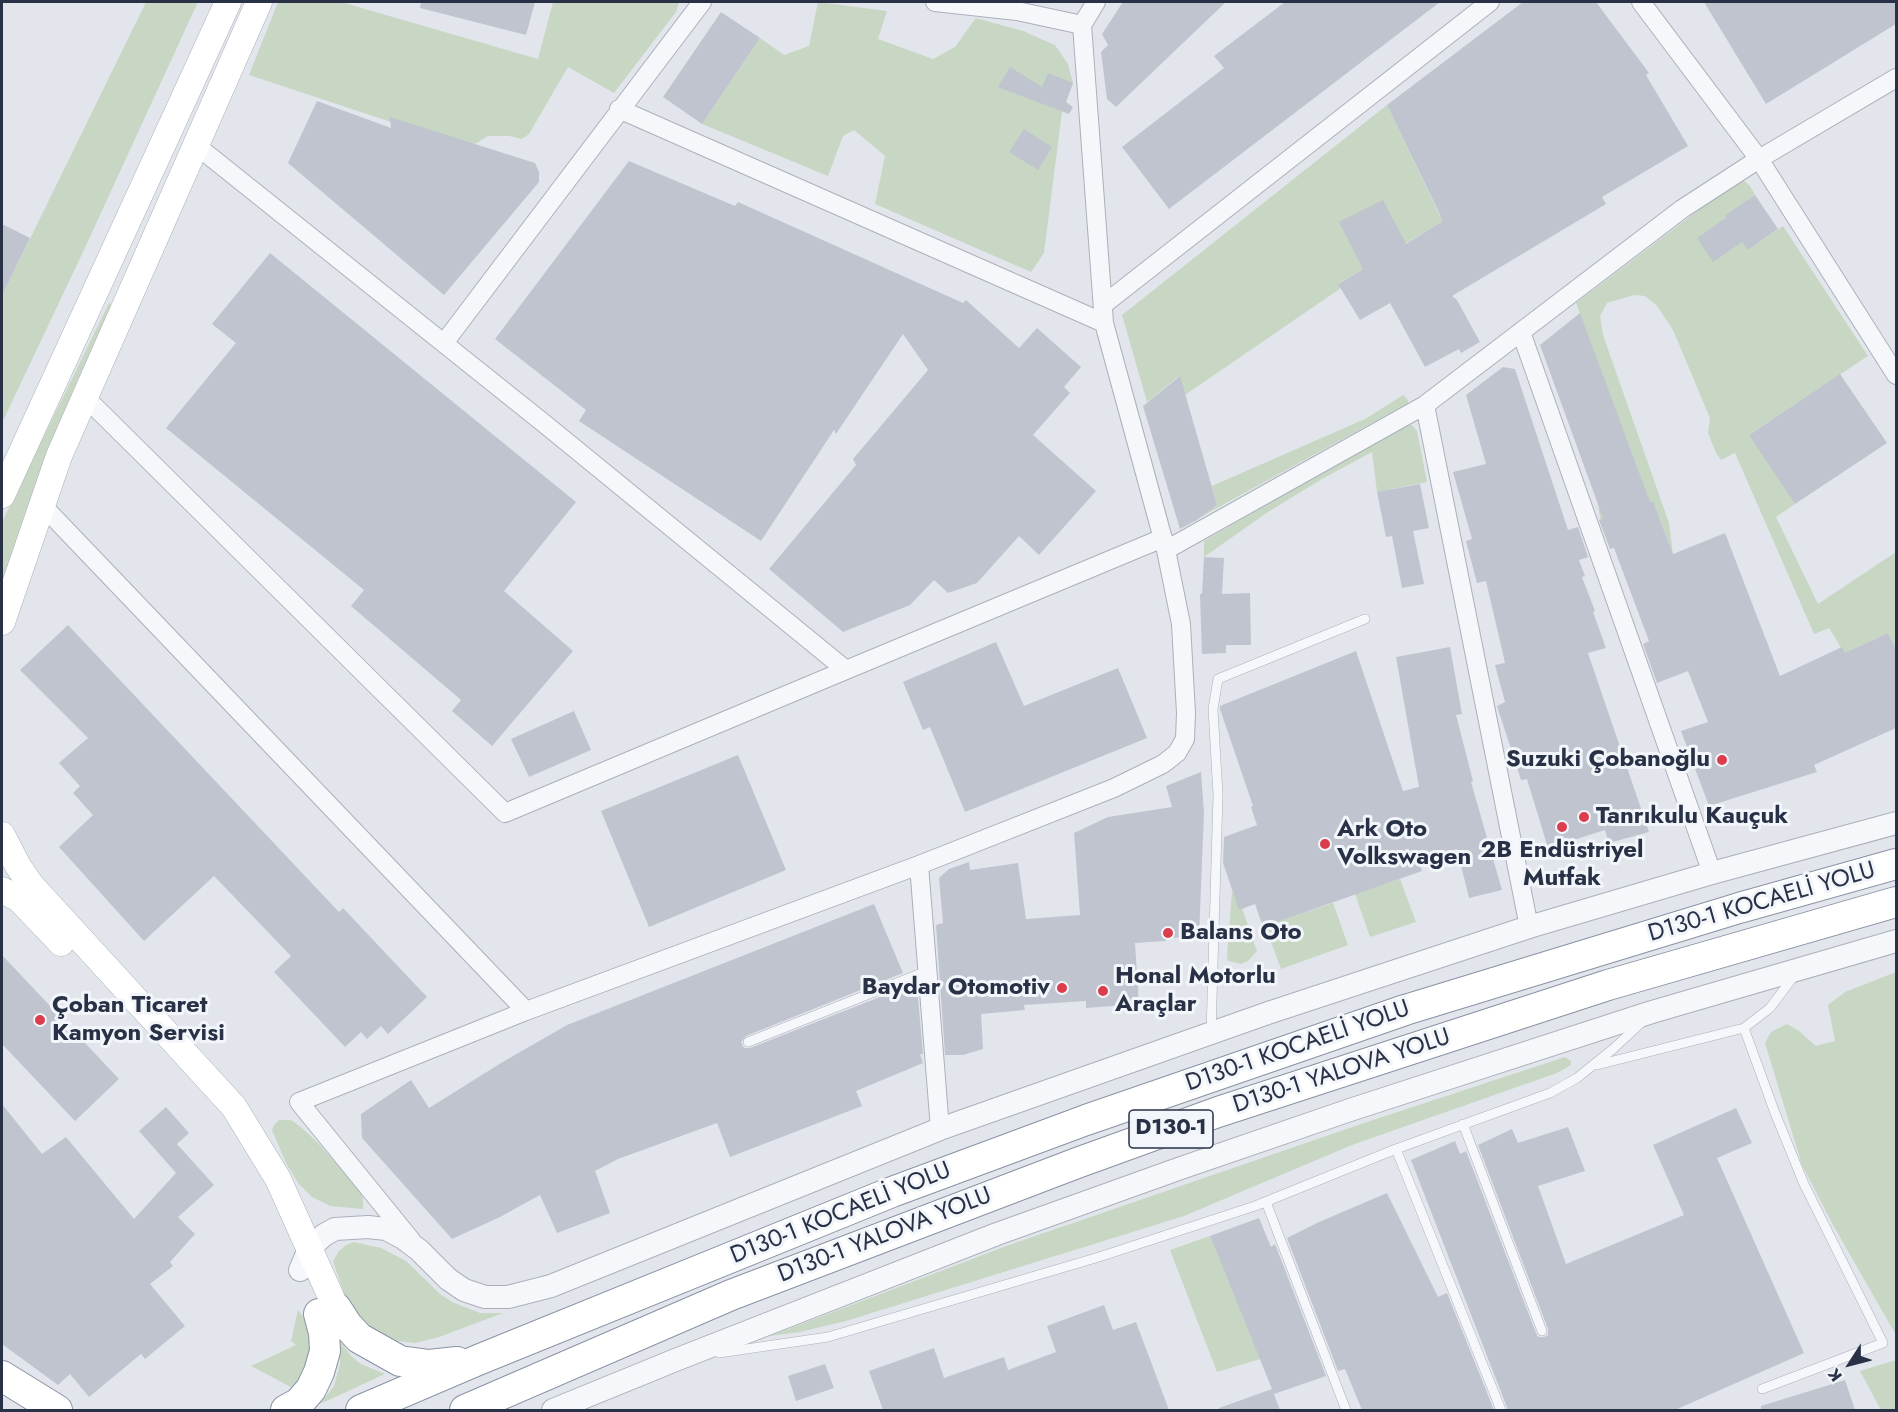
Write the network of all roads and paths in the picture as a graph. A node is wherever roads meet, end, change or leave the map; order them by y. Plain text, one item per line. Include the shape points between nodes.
1 (228, 2) edge
2 (259, 2) edge
3 (702, 2) edge
4 (935, 2) edge
5 (1096, 2) edge
6 (1490, 2) edge
7 (1641, 2) edge
8 (1082, 26) junction
9 (1896, 78) edge
10 (619, 109) junction
11 (197, 146) junction
12 (1759, 159) junction
13 (1103, 314) junction
14 (1521, 332) junction
15 (444, 343) junction
16 (1896, 375) edge
17 (85, 397) junction
18 (1425, 405) junction
19 (2, 495) edge
20 (42, 505) junction
21 (1165, 544) junction
22 (1365, 619) dead end
23 (2, 622) edge
24 (846, 670) junction
25 (1896, 823) edge
26 (2, 835) edge
27 (1896, 864) edge
28 (919, 865) junction
29 (1712, 873) junction
30 (7, 891) edge
31 (1896, 902) edge
32 (1529, 927) junction
33 (1896, 941) edge
34 (1800, 968) junction
35 (927, 971) junction
36 (525, 1011) junction
37 (1652, 1012) junction
38 (1744, 1029) junction
39 (1210, 1033) junction
40 (748, 1042) dead end
41 (1592, 1066) junction
42 (1463, 1124) junction
43 (940, 1130) junction
44 (1396, 1149) junction
45 (1266, 1202) junction
46 (419, 1250) junction
47 (305, 1260) junction
48 (327, 1311) junction
49 (1542, 1331) dead end
50 (678, 1359) junction
51 (478, 1360) junction
52 (2, 1376) edge
53 (1762, 1389) dead end
54 (57, 1410) edge
55 (286, 1410) edge
56 (361, 1410) edge
57 (465, 1410) edge
58 (553, 1410) edge
59 (1346, 1410) edge
60 (1501, 1410) edge

1 - 19 main road
2 - 11 main road
3 - 10 street
4 - 8 street via 1017,11
5 - 8 street
6 - 13 street
7 - 12 street
8 - 13 street
9 - 12 street
10 - 13 street
10 - 15 street
11 - 15 street
11 - 17 main road
12 - 14 street via 1682,209
12 - 16 street
13 - 21 street
14 - 18 street
14 - 29 street
15 - 24 street
17 - 20 main road via 58,456
17 - 24 street via 505,813
18 - 21 street
18 - 32 street
20 - 23 main road
20 - 36 street
21 - 24 street
21 - 28 street via 1181,624 1186,702 1185,739 1177,753 1114,788
22 - 39 lane via 1218,679 1213,709 1218,805
25 - 29 street
26 - 47 main road via 31,885 234,1107 278,1179
27 - 51 highway, D130-1 KOCAELİ YOLU / D130-1 via 1405,1010 1086,1120 892,1192
28 - 35 street
28 - 36 street
29 - 32 street
30 - 47 main road via 128,1014 222,1121 263,1183
31 - 57 highway, D130-1 YALOVA YOLU / D130-1 via 1608,985 1218,1112 731,1295
32 - 39 street
33 - 34 street
34 - 37 street
34 - 38 lane via 1770,1008
35 - 40 lane
35 - 43 street
36 - 46 street via 299,1102
37 - 41 lane
37 - 50 street via 1181,1168 997,1234
38 - 41 lane
38 - 53 lane via 1804,1184 1882,1343
39 - 43 street
41 - 42 lane via 1550,1093
42 - 44 lane
42 - 49 lane
43 - 46 street via 551,1286 508,1297 485,1297 464,1290
44 - 45 lane
44 - 60 lane
45 - 50 lane via 1098,1257 828,1337
45 - 59 lane
46 - 47 street via 387,1229 335,1229 324,1235
47 - 48 main road
48 - 51 highway via 359,1338 400,1361 429,1365
48 - 55 highway via 325,1351 319,1372 299,1403
50 - 58 street
51 - 56 highway, D130-1
52 - 54 highway

